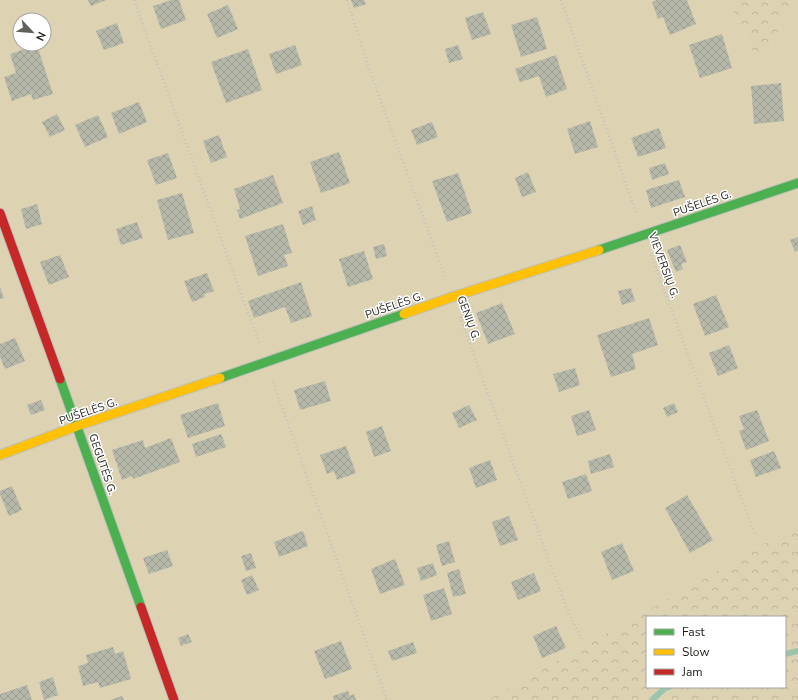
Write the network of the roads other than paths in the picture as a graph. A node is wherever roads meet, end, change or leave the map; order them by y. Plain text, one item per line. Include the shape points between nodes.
1 (798, 183) edge
2 (0, 214) edge
3 (77, 426) junction
4 (0, 455) edge
5 (174, 700) edge

1 - 3 street, PUŠELĖS G. via 452,297
2 - 3 street, GEGUTĖS G.
3 - 4 street, PUŠELĖS G.
3 - 5 street, GEGUTĖS G.

